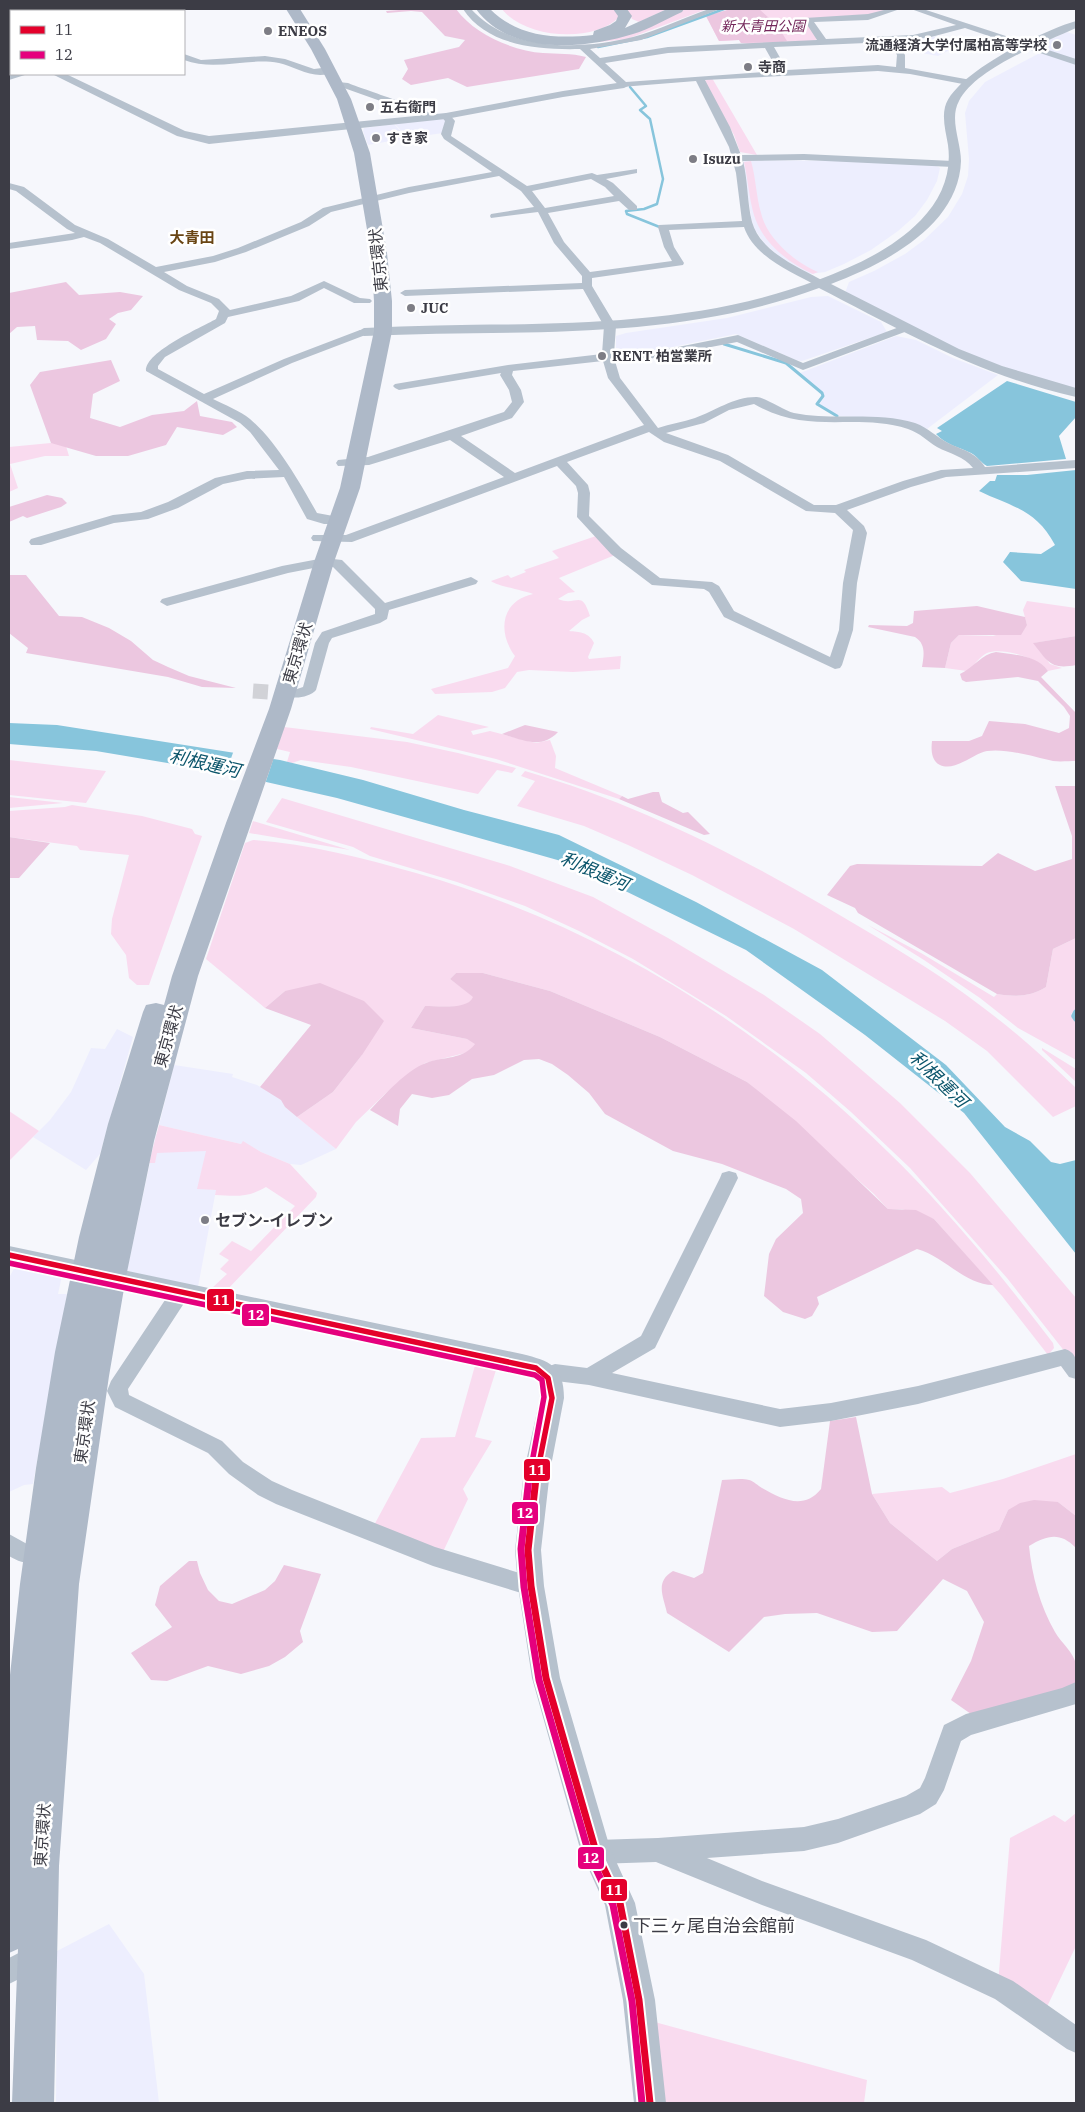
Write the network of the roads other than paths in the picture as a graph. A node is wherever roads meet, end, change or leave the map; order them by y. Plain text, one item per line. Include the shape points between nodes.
1 (281, 9) edge
2 (293, 9) edge
3 (467, 9) edge
4 (483, 9) edge
5 (493, 9) edge
6 (620, 9) edge
7 (677, 9) edge
8 (716, 9) edge
9 (896, 9) edge
10 (915, 9) edge
11 (1076, 24) edge
12 (966, 25) junction
13 (891, 39) junction
14 (823, 42) junction
15 (768, 45) junction
16 (582, 46) junction
17 (1030, 46) junction
18 (185, 57) edge
19 (598, 61) junction
20 (1076, 62) edge
21 (900, 70) junction
22 (325, 71) junction
23 (784, 73) junction
24 (60, 75) edge
25 (699, 78) junction
26 (968, 82) junction
27 (338, 85) junction
28 (624, 85) junction
29 (440, 117) junction
30 (348, 126) junction
31 (738, 158) junction
32 (954, 164) junction
33 (634, 171) dead end
34 (501, 173) junction
35 (596, 178) junction
36 (554, 184) junction
37 (9, 186) edge
38 (525, 189) junction
39 (622, 197) junction
40 (365, 199) junction
41 (580, 206) junction
42 (633, 208) dead end
43 (541, 210) junction
44 (495, 216) dead end
45 (747, 224) junction
46 (85, 233) junction
47 (9, 246) edge
48 (154, 271) junction
49 (587, 281) junction
50 (820, 284) junction
51 (404, 293) dead end
52 (366, 301) junction
53 (224, 315) junction
54 (610, 326) junction
55 (906, 328) junction
56 (373, 331) junction
57 (608, 357) junction
58 (508, 368) junction
59 (399, 386) dead end
60 (1076, 392) edge
61 (205, 398) junction
62 (652, 429) junction
63 (451, 435) junction
64 (560, 461) junction
65 (349, 463) junction
66 (1076, 464) edge
67 (981, 470) junction
68 (287, 472) junction
69 (515, 478) junction
70 (838, 509) junction
71 (329, 529) junction
72 (36, 542) dead end
73 (317, 563) junction
74 (470, 581) dead end
75 (167, 602) dead end
76 (382, 608) junction
77 (280, 702) junction
78 (729, 1178) dead end
79 (10, 1258) edge
80 (99, 1274) junction
81 (182, 1291) junction
82 (1076, 1371) edge
83 (548, 1375) junction
84 (589, 1377) junction
85 (9, 1544) edge
86 (42, 1554) junction
87 (531, 1586) junction
88 (1076, 1693) edge
89 (656, 1850) junction
90 (596, 1852) junction
91 (9, 1933) edge
92 (22, 1964) edge
93 (1076, 2040) edge
94 (33, 2103) edge
95 (650, 2103) edge

1 - 22 highway, 東京環状
2 - 22 highway, 東京環状
3 - 16 street via 480,25 509,39 548,46
4 - 7 highway via 496,22 511,30 564,41 618,34
5 - 6 highway via 507,22 520,28 567,37 595,35 614,29 624,20
8 - 16 street via 628,41
9 - 14 street via 868,16 808,20
10 - 12 street
11 - 17 street
12 - 13 street via 935,35
12 - 17 street
13 - 14 street
13 - 21 street via 901,55
14 - 15 street
15 - 19 street via 668,50
15 - 23 street
16 - 19 street
17 - 20 street
17 - 26 street
18 - 22 street via 200,64 265,59 314,72
19 - 28 street
21 - 23 street via 870,68
21 - 26 street
22 - 27 highway, 東京環状
22 - 30 highway, 東京環状
23 - 25 street
24 - 30 street via 195,139 217,140
25 - 28 street
25 - 31 street
26 - 32 street via 950,108
27 - 29 street
27 - 30 highway, 東京環状
28 - 29 street
29 - 30 street
29 - 34 street via 450,121 447,137
30 - 40 highway, 東京環状
31 - 32 street via 875,159
31 - 45 street
32 - 50 street via 945,199 918,230 870,263
33 - 35 street
34 - 38 street
34 - 40 street
35 - 36 street via 592,176
35 - 39 street
36 - 38 street
36 - 41 street
37 - 46 street via 20,189 71,227
38 - 43 street
39 - 41 street via 602,205
39 - 42 street
40 - 48 street via 327,210 305,224 242,250
40 - 52 highway, 東京環状
40 - 56 highway, 東京環状 via 379,253 383,301
41 - 43 street
43 - 44 street
43 - 49 street via 559,243
45 - 49 street via 663,227 679,264
45 - 50 street via 766,250
46 - 47 street
46 - 48 street via 104,240
48 - 53 street via 215,301 225,310
49 - 51 street
49 - 54 street
50 - 54 street via 716,312
50 - 55 street
52 - 53 street via 358,301 324,284 295,300
52 - 56 highway, 東京環状
53 - 61 street via 215,326 161,355 151,366 156,374
54 - 56 street
54 - 57 street
55 - 57 street via 803,367 738,338 633,359
55 - 60 street via 974,361
56 - 61 street via 288,361
56 - 65 highway, 東京環状 via 359,382
57 - 58 street
57 - 62 street via 614,378
58 - 59 street
58 - 63 street via 506,375 518,402 508,415
61 - 68 street via 254,429
62 - 64 street
62 - 67 street via 700,420 725,407 756,400 792,417 898,423 916,427 939,443 970,456
62 - 70 street via 668,439 733,463 811,508
63 - 65 street via 369,461
63 - 69 street
64 - 69 street
64 - 70 street via 582,485 583,517 636,567 657,582 714,589 730,614 835,665 846,630 850,582 860,533 859,528
65 - 71 highway, 東京環状
66 - 67 street
67 - 70 street via 935,476
68 - 71 street via 312,516
68 - 72 street via 219,481 174,505 143,516 113,519
69 - 71 street via 347,538
71 - 73 highway, 東京環状
73 - 75 street
73 - 76 street via 337,563
73 - 77 highway, 東京環状
74 - 76 street
76 - 77 street via 382,616 375,620 327,635 309,690
77 - 80 highway, 東京環状 via 167,978 127,1104 105,1189
78 - 84 street via 648,1342
79 - 80 street
80 - 81 street
80 - 86 highway, 東京環状 via 70,1364
80 - 92 highway, 東京環状 via 92,1376 62,1584 45,1789
81 - 83 street via 522,1364 538,1368
81 - 87 street via 118,1386 116,1392 122,1401 215,1446 236,1468 284,1497 433,1556
82 - 84 street via 1065,1357 918,1395 780,1418
83 - 84 street via 554,1372
83 - 87 street via 552,1398 537,1471 528,1550
85 - 86 street via 24,1554
86 - 91 highway, 東京環状 via 20,1766
87 - 90 street via 546,1678
88 - 89 street via 966,1725 952,1733 936,1782 928,1796 912,1806 804,1839
89 - 90 street
89 - 93 street via 754,1890 917,1949 1004,1990
90 - 95 street via 620,1903 630,1947
92 - 94 highway, 東京環状

